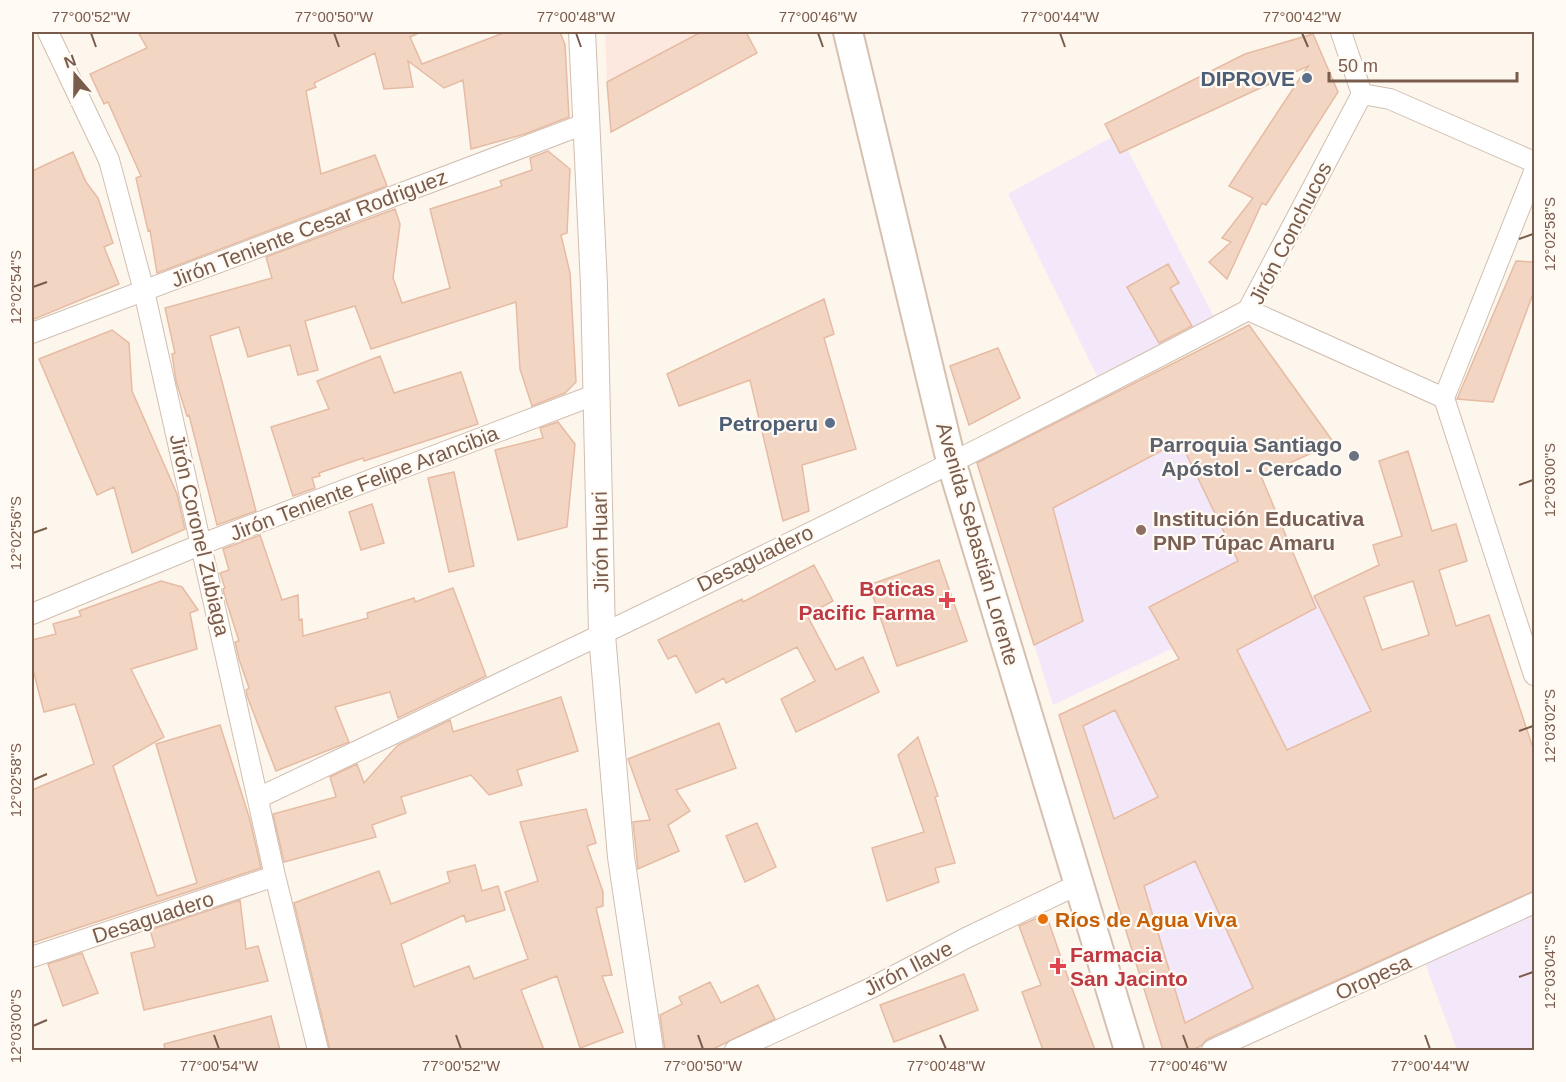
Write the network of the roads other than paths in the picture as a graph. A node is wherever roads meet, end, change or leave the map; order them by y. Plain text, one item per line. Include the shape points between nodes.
1 (48, 32) edge
2 (582, 32) edge
3 (848, 32) edge
4 (1341, 32) edge
5 (1362, 93) junction
6 (586, 123) junction
7 (1534, 162) edge
8 (1534, 172) edge
9 (144, 291) junction
10 (1248, 310) junction
11 (32, 333) edge
12 (597, 394) junction
13 (1444, 398) junction
14 (951, 461) junction
15 (202, 544) junction
16 (32, 614) edge
17 (602, 635) junction
18 (1534, 675) edge
19 (258, 798) junction
20 (275, 876) junction
21 (1079, 884) junction
22 (1534, 903) edge
23 (32, 957) edge
24 (318, 1050) edge
25 (650, 1050) edge
26 (735, 1050) edge
27 (1129, 1050) edge
28 (1212, 1050) edge

1 - 9 street, Jirón Coronel Zubiaga via 109,160
2 - 6 street, Jirón Huari
3 - 14 main road, Avenida Sebastián Lorente
4 - 5 street
5 - 7 street via 1390,99
5 - 10 street, Jirón Conchucos
6 - 9 street, Jirón Teniente Cesar Rodriguez
6 - 12 street, Jirón Huari
8 - 13 street
9 - 11 street, Jirón Teniente Cesar Rodriguez
9 - 15 street, Jirón Coronel Zubiaga
10 - 13 street, Jirón Conchucos
10 - 14 street, Desaguadero
12 - 15 street, Jirón Teniente Felipe Arancibia
12 - 17 street, Jirón Huari
13 - 18 street
14 - 17 street, Desaguadero
14 - 21 main road, Avenida Sebastián Lorente
15 - 16 street, Jirón Teniente Felipe Arancibia
15 - 19 street, Jirón Coronel Zubiaga
17 - 19 street, Desaguadero
17 - 25 street, Jirón Huari via 621,857
19 - 20 street, Jirón Coronel Zubiaga
20 - 23 street, Desaguadero
20 - 24 street, Jirón Coronel Zubiaga
21 - 26 street, Jirón Ilave via 871,988
21 - 27 main road, Avenida Sebastián Lorente
22 - 28 street, Oropesa

